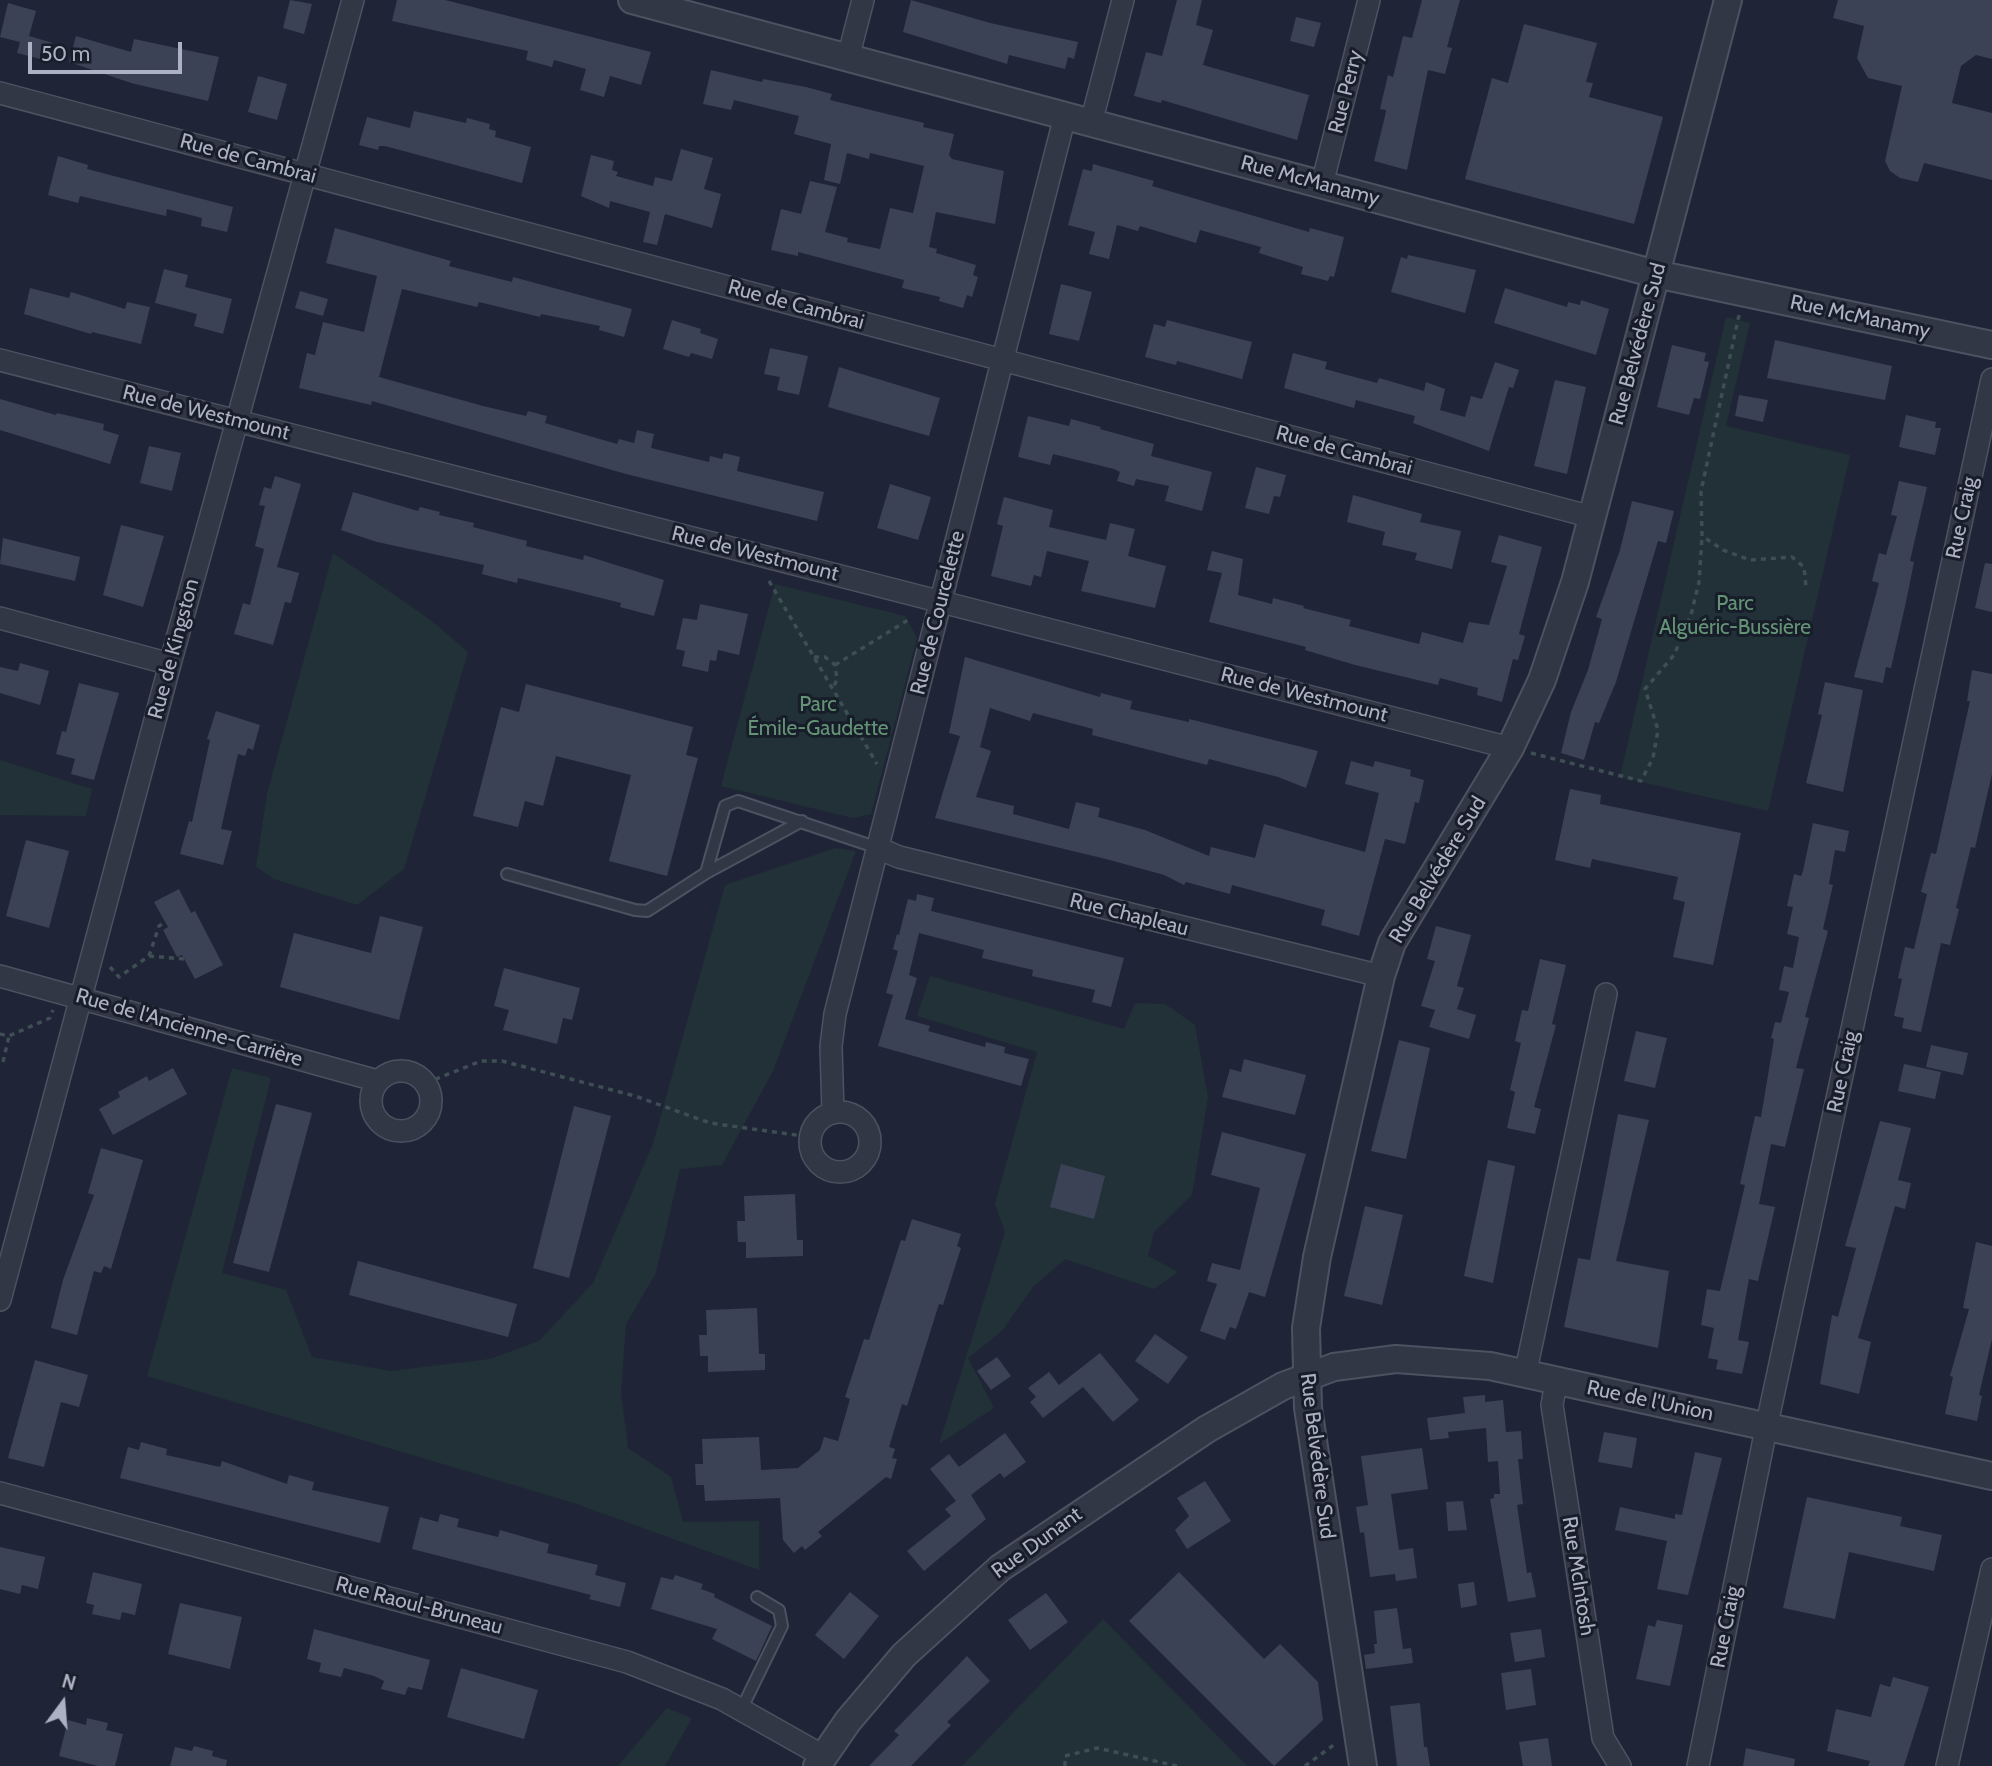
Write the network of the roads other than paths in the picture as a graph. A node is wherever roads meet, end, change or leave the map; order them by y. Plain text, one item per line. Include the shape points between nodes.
1 (353, 0) edge
2 (632, 0) edge
3 (863, 0) edge
4 (1123, 0) edge
5 (1369, 0) edge
6 (1728, 0) edge
7 (849, 58) junction
8 (0, 93) edge
9 (1065, 116) junction
10 (1091, 123) junction
11 (303, 173) junction
12 (1322, 184) junction
13 (1656, 274) junction
14 (1992, 345) edge
15 (0, 360) edge
16 (1003, 360) junction
17 (1992, 379) edge
18 (236, 420) junction
19 (1592, 517) junction
20 (941, 601) junction
21 (0, 618) edge
22 (170, 664) junction
23 (1510, 748) junction
24 (802, 821) junction
25 (878, 848) junction
26 (706, 873) junction
27 (508, 874) dead end
28 (0, 975) edge
29 (1381, 976) junction
30 (1606, 994) dead end
31 (83, 998) junction
32 (378, 1081) junction
33 (833, 1113) junction
34 (0, 1300) edge
35 (1525, 1375) junction
36 (1305, 1376) junction
37 (1556, 1382) junction
38 (1767, 1424) junction
39 (1992, 1476) edge
40 (0, 1493) edge
41 (1992, 1569) edge
42 (757, 1597) dead end
43 (741, 1710) junction
44 (820, 1761) edge
45 (1363, 1766) edge
46 (1620, 1766) edge
47 (1698, 1766) edge
48 (1947, 1766) edge

1 - 11 street, Rue de Kingston
2 - 7 street, Rue McManamy
3 - 7 street
4 - 10 street
5 - 12 street, Rue Perry
6 - 13 street, Rue Belvédère Sud
7 - 9 street, Rue McManamy
8 - 11 street, Rue de Cambrai
9 - 10 street, Rue McManamy
9 - 16 street, Rue de Courcelette
10 - 12 street, Rue McManamy
11 - 16 street, Rue de Cambrai
11 - 18 street, Rue de Kingston
12 - 13 street, Rue McManamy
13 - 14 street, Rue McManamy
13 - 19 street, Rue Belvédère Sud
15 - 18 street, Rue de Westmount
16 - 19 street, Rue de Cambrai
16 - 20 street, Rue de Courcelette
17 - 38 street, Rue Craig
18 - 20 street, Rue de Westmount
18 - 22 street, Rue de Kingston
19 - 23 street, Rue Belvédère Sud via 1542,680
20 - 23 street, Rue de Westmount
20 - 25 street, Rue de Courcelette
21 - 22 street
22 - 31 street, Rue de Kingston
23 - 29 street, Rue Belvédère Sud via 1406,915
24 - 25 lane
24 - 26 lane
24 - 26 lane via 738,802 726,806
25 - 29 street, Rue Chapleau via 899,857
25 - 33 street, Rue de Courcelette via 835,1014
26 - 27 lane via 647,911
28 - 31 street, Rue de l'Ancienne-Carrière
29 - 36 street, Rue Belvédère Sud via 1317,1257 1306,1328
30 - 35 street
31 - 32 street, Rue de l'Ancienne-Carrière
31 - 34 street, Rue de Kingston
32 - 32 street via 393,1071 411,1072 426,1083 432,1103 429,1113 415,1128 394,1131 372,1111 370,1100
33 - 33 street via 852,1115 867,1129 869,1149 859,1165 841,1172 824,1168 812,1154 810,1137 818,1122
35 - 36 street, Rue de l'Union via 1490,1366 1396,1359 1334,1367
35 - 37 street, Rue de l'Union
36 - 44 street, Rue Dunant via 1207,1429 1000,1568 904,1655
36 - 45 street, Rue Belvédère Sud
37 - 38 street, Rue de l'Union
37 - 46 street, Rue McIntosh via 1552,1405 1603,1738
38 - 39 street, Rue de l'Union
38 - 47 street, Rue Craig
40 - 43 street, Rue Raoul-Bruneau via 627,1662 691,1685
41 - 48 street
42 - 43 lane via 779,1610 782,1626
43 - 44 street, Rue Raoul-Bruneau

